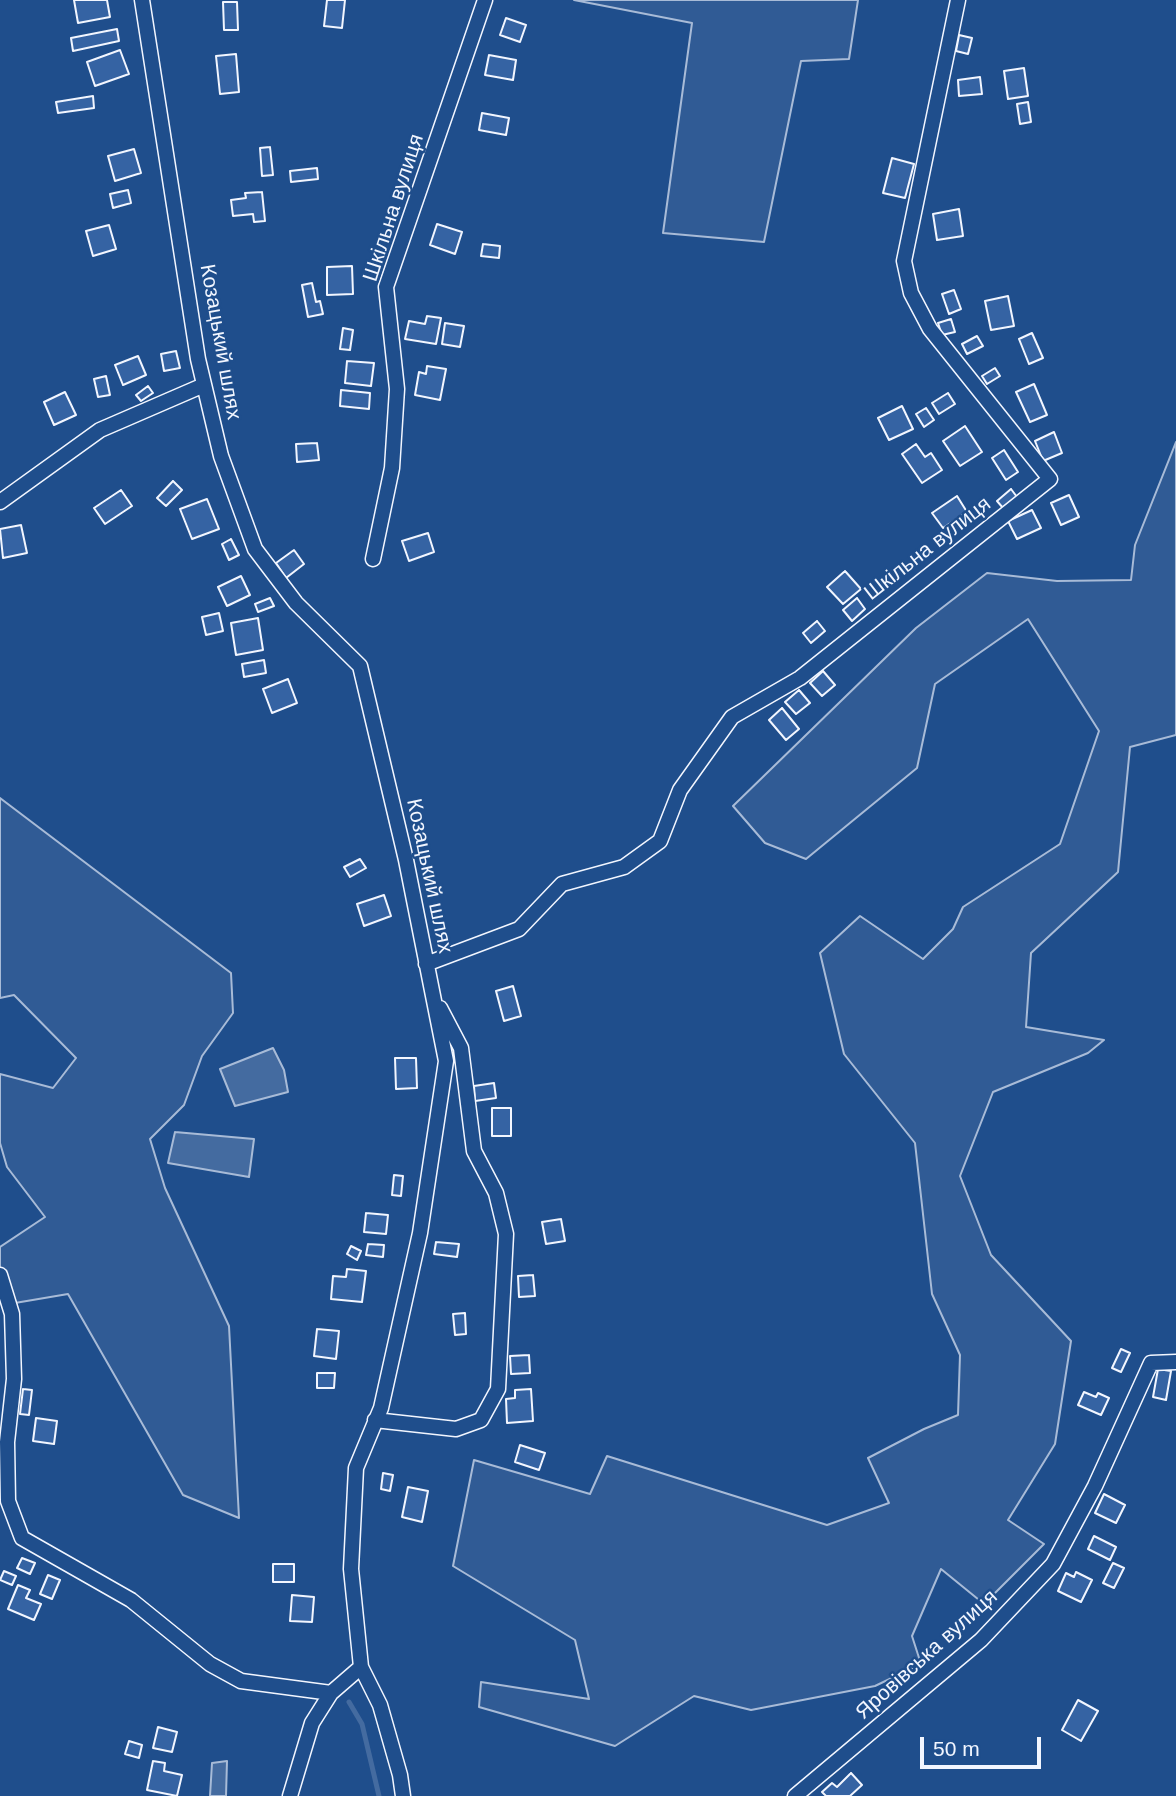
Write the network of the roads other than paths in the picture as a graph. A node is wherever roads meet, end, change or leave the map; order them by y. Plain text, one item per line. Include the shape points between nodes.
1 (142, 0) edge
2 (485, 0) edge
3 (958, 0) edge
4 (204, 385) junction
5 (0, 502) edge
6 (373, 559) dead end
7 (426, 964) junction
8 (431, 989) junction
9 (0, 1275) edge
10 (1176, 1362) edge
11 (375, 1420) junction
12 (362, 1667) junction
13 (331, 1693) junction
14 (290, 1796) edge
15 (403, 1796) edge
16 (795, 1796) edge

1 - 4 street, Козацький шлях
2 - 6 street, Шкільна вулиця via 386,287 397,389 392,468
3 - 7 street, Шкільна вулиця via 904,261 911,293 930,329 1050,479 800,678 732,717 680,790 660,841 624,867 562,884 519,929
4 - 5 street via 100,430
4 - 7 street, Козацький шлях via 221,456 255,549 296,603 360,666
7 - 8 street, Козацький шлях
8 - 11 street, Козацький шлях via 446,1061 420,1233
8 - 11 street via 461,1048 474,1151 496,1193 506,1234 498,1389 481,1420 456,1429
9 - 13 street via 12,1314 8,1501 22,1538 131,1600 210,1664 241,1681
10 - 16 street, Яровівська вулиця via 1151,1363 1095,1486 1053,1564 981,1640
11 - 12 street, Козацький шлях via 356,1468 351,1569
12 - 13 street
12 - 15 street, Козацький шлях via 380,1705
13 - 14 street via 312,1723

